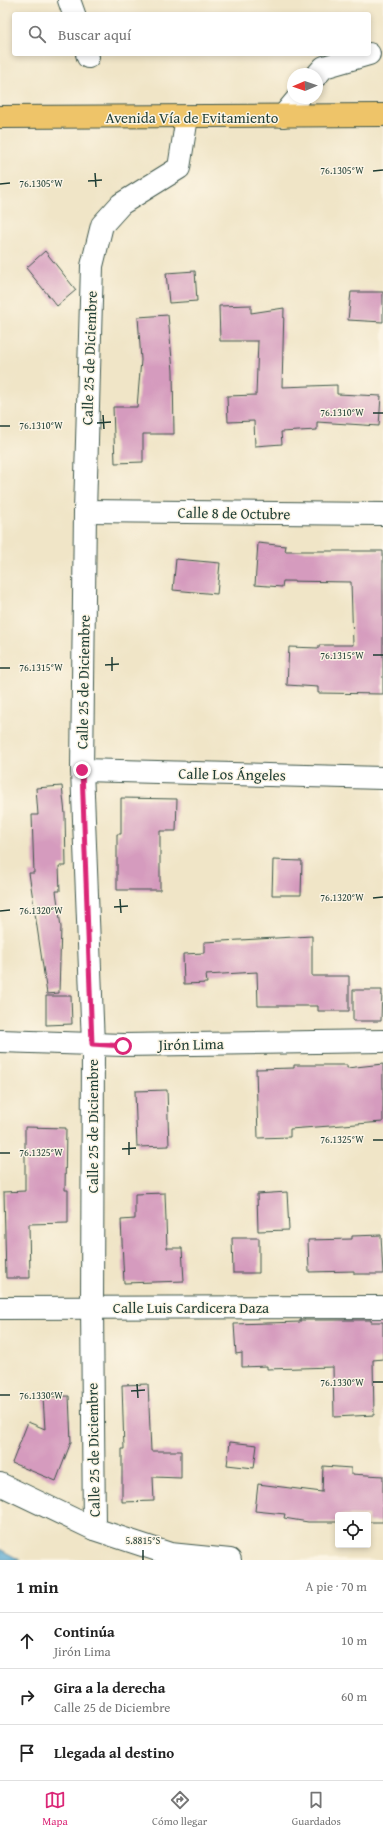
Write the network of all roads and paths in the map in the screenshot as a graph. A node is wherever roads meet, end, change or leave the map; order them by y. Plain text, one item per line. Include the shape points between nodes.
1 (69, 0) edge
2 (73, 12) edge
3 (383, 52) edge
4 (371, 54) edge
5 (362, 56) edge
6 (323, 68) edge
7 (293, 104) edge
8 (383, 115) edge
9 (283, 116) junction
10 (0, 117) edge
11 (188, 117) junction
12 (85, 511) junction
13 (383, 514) edge
14 (82, 770) junction
15 (383, 778) edge
16 (0, 1041) edge
17 (383, 1041) edge
18 (92, 1044) junction
19 (92, 1307) junction
20 (383, 1307) edge
21 (0, 1308) edge
22 (0, 1484) edge
23 (94, 1529) junction
24 (230, 1560) edge

1 - 2 street
3 - 4 street
5 - 6 street
7 - 9 street
8 - 9 main road, Avenida Vía de Evitamiento
9 - 11 main road, Avenida Vía de Evitamiento
10 - 11 main road, Avenida Vía de Evitamiento
11 - 12 street, Calle 25 de Diciembre via 179,168 121,204 102,225 92,266
12 - 13 street, Calle 8 de Octubre
12 - 14 street, Calle 25 de Diciembre
14 - 15 street, Calle Los Ángeles
14 - 18 street, Calle 25 de Diciembre
16 - 18 street, Jirón Lima
17 - 18 street, Jirón Lima via 123,1046
18 - 19 street, Calle 25 de Diciembre
19 - 20 street, Calle Luis Cardicera Daza
19 - 21 street, Calle Luis Cardicera Daza
19 - 23 street, Calle 25 de Diciembre
22 - 23 street
23 - 24 street via 170,1554

